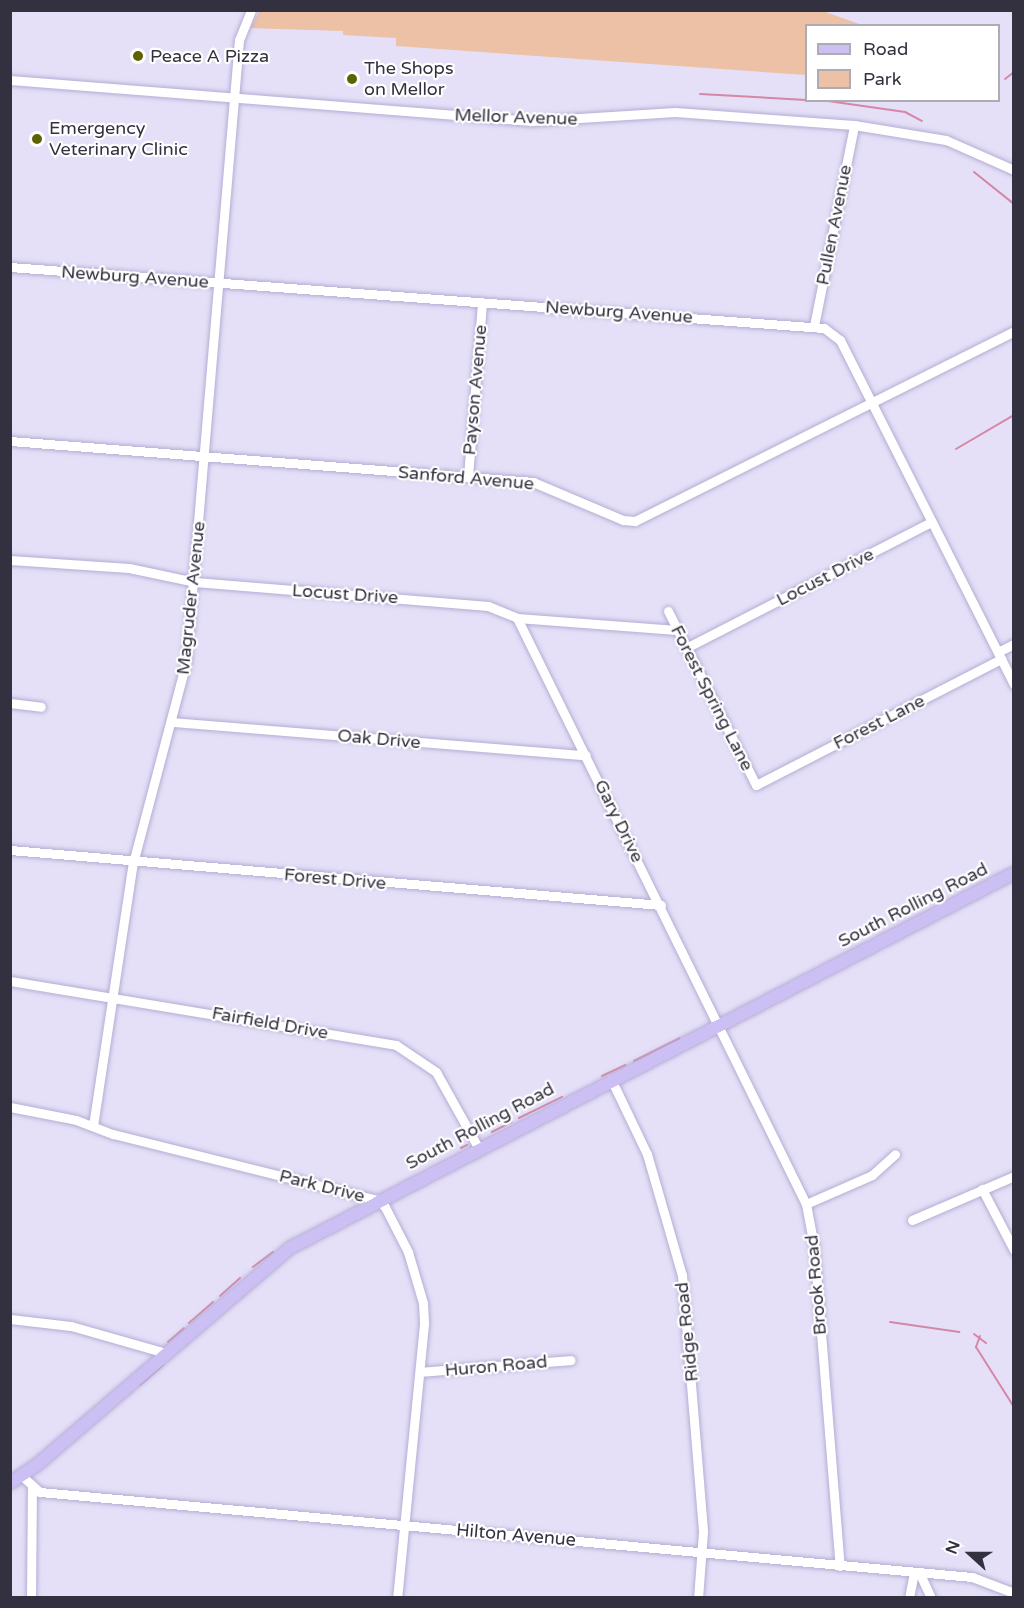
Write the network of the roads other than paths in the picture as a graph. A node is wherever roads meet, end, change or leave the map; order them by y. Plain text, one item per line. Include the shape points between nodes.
1 (251, 10) edge
2 (10, 80) edge
3 (234, 98) junction
4 (854, 124) junction
5 (1014, 170) edge
6 (10, 267) edge
7 (218, 283) junction
8 (482, 303) junction
9 (814, 326) junction
10 (1014, 331) edge
11 (870, 402) junction
12 (10, 441) edge
13 (204, 456) junction
14 (468, 477) junction
15 (931, 522) junction
16 (10, 560) edge
17 (195, 582) junction
18 (668, 611) dead end
19 (518, 618) junction
20 (677, 630) junction
21 (1014, 644) edge
22 (686, 648) junction
23 (1000, 656) junction
24 (1014, 684) edge
25 (10, 703) edge
26 (41, 706) dead end
27 (172, 722) junction
28 (586, 755) junction
29 (756, 785) joint
30 (10, 850) edge
31 (134, 863) junction
32 (1014, 873) edge
33 (661, 905) junction
34 (10, 981) edge
35 (114, 997) junction
36 (720, 1024) junction
37 (611, 1079) junction
38 (10, 1107) edge
39 (93, 1126) junction
40 (478, 1147) junction
41 (896, 1154) dead end
42 (1014, 1176) edge
43 (982, 1190) junction
44 (378, 1200) junction
45 (806, 1204) junction
46 (912, 1221) dead end
47 (1014, 1250) edge
48 (10, 1320) edge
49 (166, 1353) junction
50 (571, 1360) dead end
51 (420, 1372) junction
52 (22, 1476) junction
53 (10, 1483) edge
54 (32, 1487) junction
55 (405, 1525) junction
56 (704, 1553) junction
57 (840, 1566) junction
58 (916, 1572) junction
59 (1014, 1593) edge
60 (31, 1598) edge
61 (397, 1598) edge
62 (698, 1598) edge
63 (909, 1598) edge
64 (931, 1598) edge

1 - 3 street, Magruder Avenue via 240,30
2 - 3 street, Mellor Avenue
3 - 4 street, Mellor Avenue via 554,122 675,112
3 - 7 street, Magruder Avenue
4 - 5 street, Mellor Avenue via 946,140
4 - 9 street, Pullen Avenue
6 - 7 street, Newburg Avenue
7 - 8 street, Newburg Avenue
7 - 13 street, Magruder Avenue
8 - 9 street, Newburg Avenue
8 - 14 street, Payson Avenue
9 - 11 street, Newburg Avenue via 833,332 840,340
10 - 11 street, Sanford Avenue
11 - 14 street, Sanford Avenue via 635,520 623,520 533,482
11 - 15 street, Newburg Avenue
12 - 13 street, Sanford Avenue
13 - 14 street, Sanford Avenue
13 - 17 street, Magruder Avenue
15 - 22 street, Locust Drive
15 - 23 street, Newburg Avenue
16 - 17 street, Locust Drive via 129,568
17 - 19 street, Locust Drive via 489,606
17 - 27 street, Magruder Avenue via 186,663
18 - 20 street, Forest Spring Lane
19 - 20 street, Locust Drive
19 - 28 street, Gary Drive
20 - 22 street, Forest Spring Lane
21 - 23 street, Forest Lane
22 - 29 street, Forest Spring Lane
23 - 24 street, Newburg Avenue
23 - 29 street, Forest Lane
25 - 26 street
27 - 28 street, Oak Drive
27 - 31 street, Magruder Avenue
28 - 33 street, Gary Drive
30 - 31 street, Forest Drive
31 - 33 street, Forest Drive
31 - 35 street, Magruder Avenue
32 - 36 main road, South Rolling Road
33 - 36 street, Gary Drive
34 - 35 street, Fairfield Drive
35 - 39 street, Magruder Avenue
35 - 40 street, Fairfield Drive via 380,1042 410,1051 441,1078
36 - 37 main road, South Rolling Road
36 - 45 street, Brook Road
37 - 40 main road, South Rolling Road
37 - 56 street, Ridge Road via 647,1154 682,1275
38 - 39 street, Park Drive
39 - 44 street, Park Drive
40 - 44 main road, South Rolling Road
41 - 45 street via 872,1175
42 - 43 street
43 - 46 street
43 - 47 street
44 - 49 main road, South Rolling Road via 290,1248
44 - 51 street, Park Drive via 408,1252 420,1292 424,1324
45 - 57 street, Brook Road via 814,1246
48 - 49 street via 71,1326
49 - 52 main road, South Rolling Road
50 - 51 street, Huron Road
51 - 55 street, Park Drive
52 - 53 main road, South Rolling Road
52 - 54 street
54 - 55 street, Hilton Avenue via 40,1492
54 - 60 street
55 - 56 street, Hilton Avenue
55 - 61 street, Park Drive
56 - 57 street, Hilton Avenue
56 - 62 street, Ridge Road
57 - 58 street, Hilton Avenue
58 - 59 street, Hilton Avenue via 987,1580
58 - 63 street
58 - 64 street

